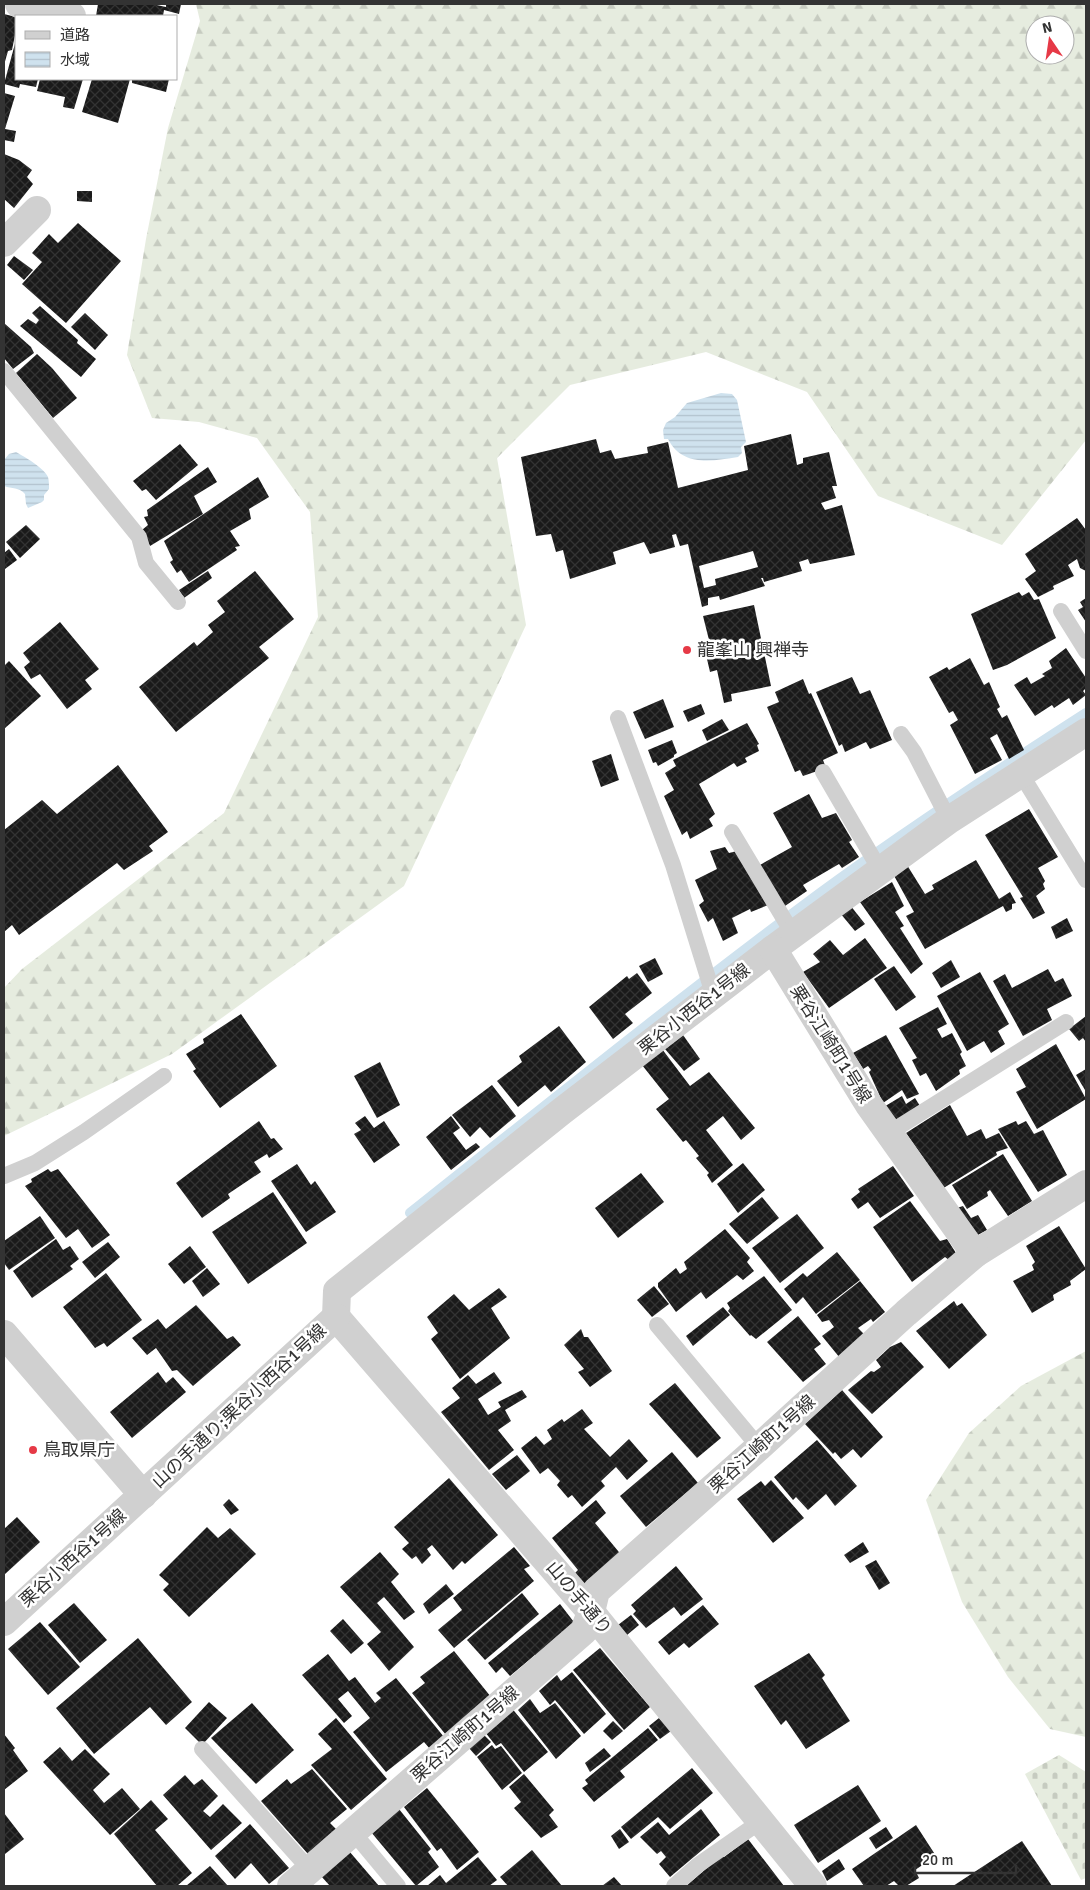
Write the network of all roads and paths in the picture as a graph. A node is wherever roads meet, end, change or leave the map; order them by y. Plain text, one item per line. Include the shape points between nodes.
1 (19, 4) edge
2 (68, 15) edge
3 (37, 210) dead end
4 (4, 243) edge
5 (4, 371) edge
6 (178, 602) dead end
7 (1061, 611) dead end
8 (1086, 651) edge
9 (618, 718) dead end
10 (1086, 732) edge
11 (901, 734) dead end
12 (823, 772) dead end
13 (1022, 774) junction
14 (949, 820) junction
15 (732, 832) dead end
16 (880, 870) junction
17 (1086, 880) edge
18 (783, 942) junction
19 (713, 994) junction
20 (1066, 1022) dead end
21 (164, 1076) dead end
22 (889, 1133) junction
23 (4, 1176) edge
24 (1086, 1184) edge
25 (975, 1254) junction
26 (336, 1317) junction
27 (657, 1325) dead end
28 (4, 1334) edge
29 (759, 1447) junction
30 (143, 1495) junction
31 (591, 1612) junction
32 (4, 1622) edge
33 (202, 1749) dead end
34 (761, 1821) junction
35 (352, 1832) junction
36 (301, 1878) edge
37 (398, 1886) edge
38 (674, 1886) edge
39 (813, 1886) edge

1 - 2 street
3 - 4 street
5 - 6 lane via 139,537 146,563
7 - 8 lane
9 - 19 lane via 673,865
10 - 13 street, 栗谷小西谷1号線
11 - 14 lane via 914,752
12 - 16 lane
13 - 14 street, 栗谷小西谷1号線
13 - 17 lane
14 - 16 street, 栗谷小西谷1号線
15 - 18 lane
16 - 18 street, 栗谷小西谷1号線
18 - 19 street, 栗谷小西谷1号線
18 - 22 street, 栗谷江崎町1号線 via 868,1105
19 - 26 street, 栗谷小西谷1号線 via 337,1291
20 - 22 lane
21 - 23 lane via 35,1164
22 - 25 street, 栗谷江崎町1号線
24 - 25 street
25 - 29 street, 栗谷江崎町1号線
26 - 30 street, 山の手通り;栗谷小西谷1号線
26 - 31 street, 山の手通り
27 - 29 lane
28 - 30 street
29 - 31 street, 栗谷江崎町1号線 via 596,1591
30 - 32 street, 栗谷小西谷1号線
31 - 34 street, 山の手通り
31 - 35 street, 栗谷江崎町1号線 via 584,1631
33 - 36 lane
34 - 38 lane
34 - 39 street, 山の手通り
35 - 36 street, 栗谷江崎町1号線
35 - 37 lane

